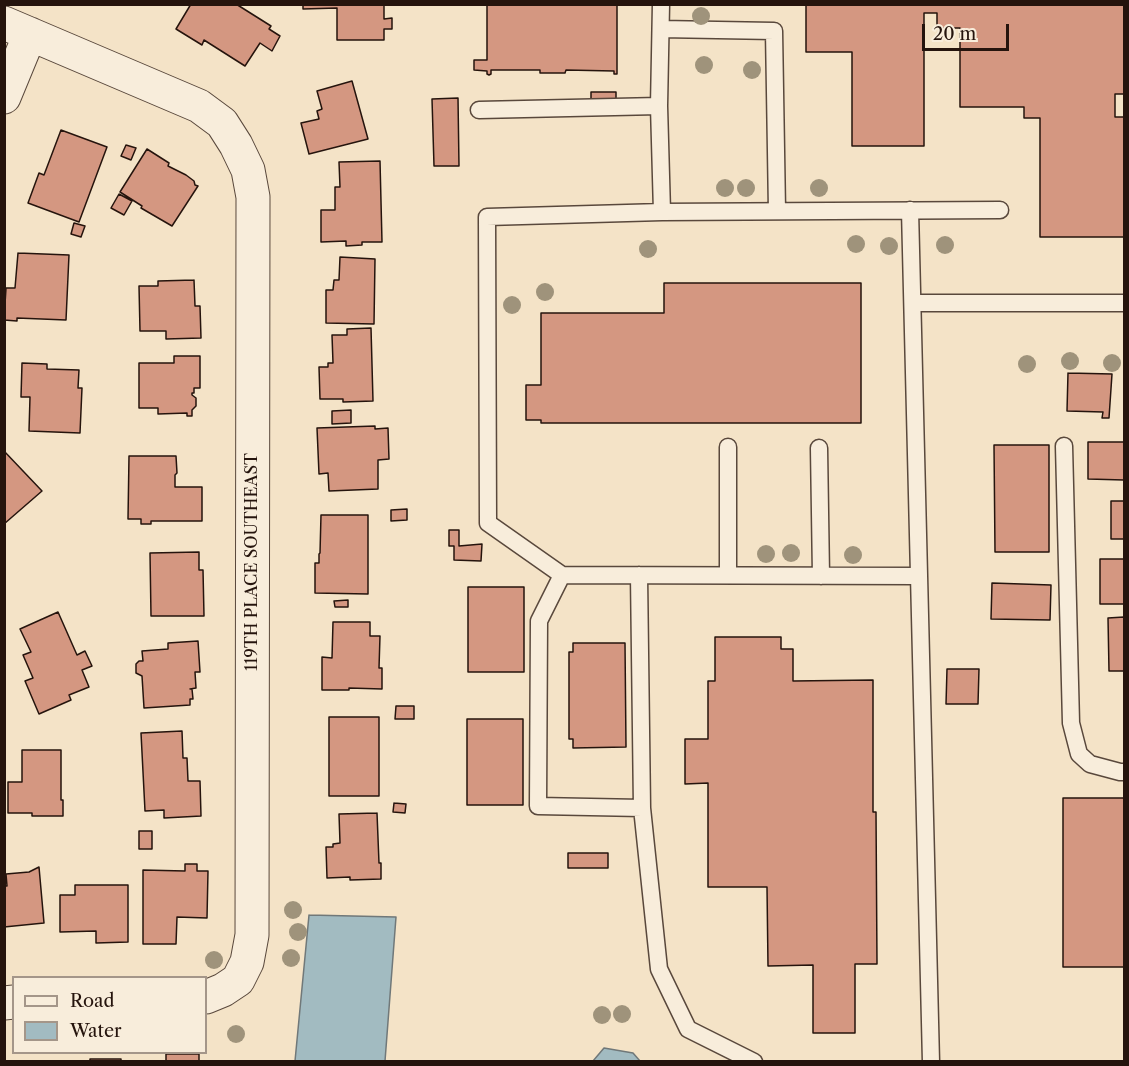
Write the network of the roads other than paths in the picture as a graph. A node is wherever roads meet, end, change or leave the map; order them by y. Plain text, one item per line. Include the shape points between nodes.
1 (661, 4) edge
2 (17, 29) edge
3 (661, 29) junction
4 (4, 97) edge
5 (660, 106) junction
6 (479, 110) dead end
7 (910, 210) junction
8 (1000, 210) dead end
9 (777, 211) junction
10 (662, 212) junction
11 (913, 303) junction
12 (1125, 303) edge
13 (1064, 446) dead end
14 (728, 447) dead end
15 (819, 448) dead end
16 (562, 575) junction
17 (639, 575) junction
18 (728, 575) junction
19 (821, 576) junction
20 (919, 576) junction
21 (1125, 772) edge
22 (642, 808) junction
23 (207, 997) edge
24 (754, 1062) edge
25 (931, 1062) edge

1 - 3 lane
2 - 4 street
2 - 23 street, 119TH PLACE SOUTHEAST via 199,106 222,123 248,170 253,197 252,935 247,962 238,980
3 - 5 lane
3 - 9 lane via 774,31
5 - 6 lane
5 - 10 lane
7 - 8 lane
7 - 9 lane
7 - 11 lane
9 - 10 lane
10 - 16 lane via 487,217 488,523
11 - 12 lane
11 - 20 lane
13 - 21 lane via 1071,723 1079,754 1090,764
14 - 18 lane
15 - 19 lane
16 - 17 lane
16 - 22 lane via 539,621 538,806
17 - 18 lane
17 - 22 lane
18 - 19 lane
19 - 20 lane
20 - 25 lane
22 - 24 lane via 659,969 688,1029

